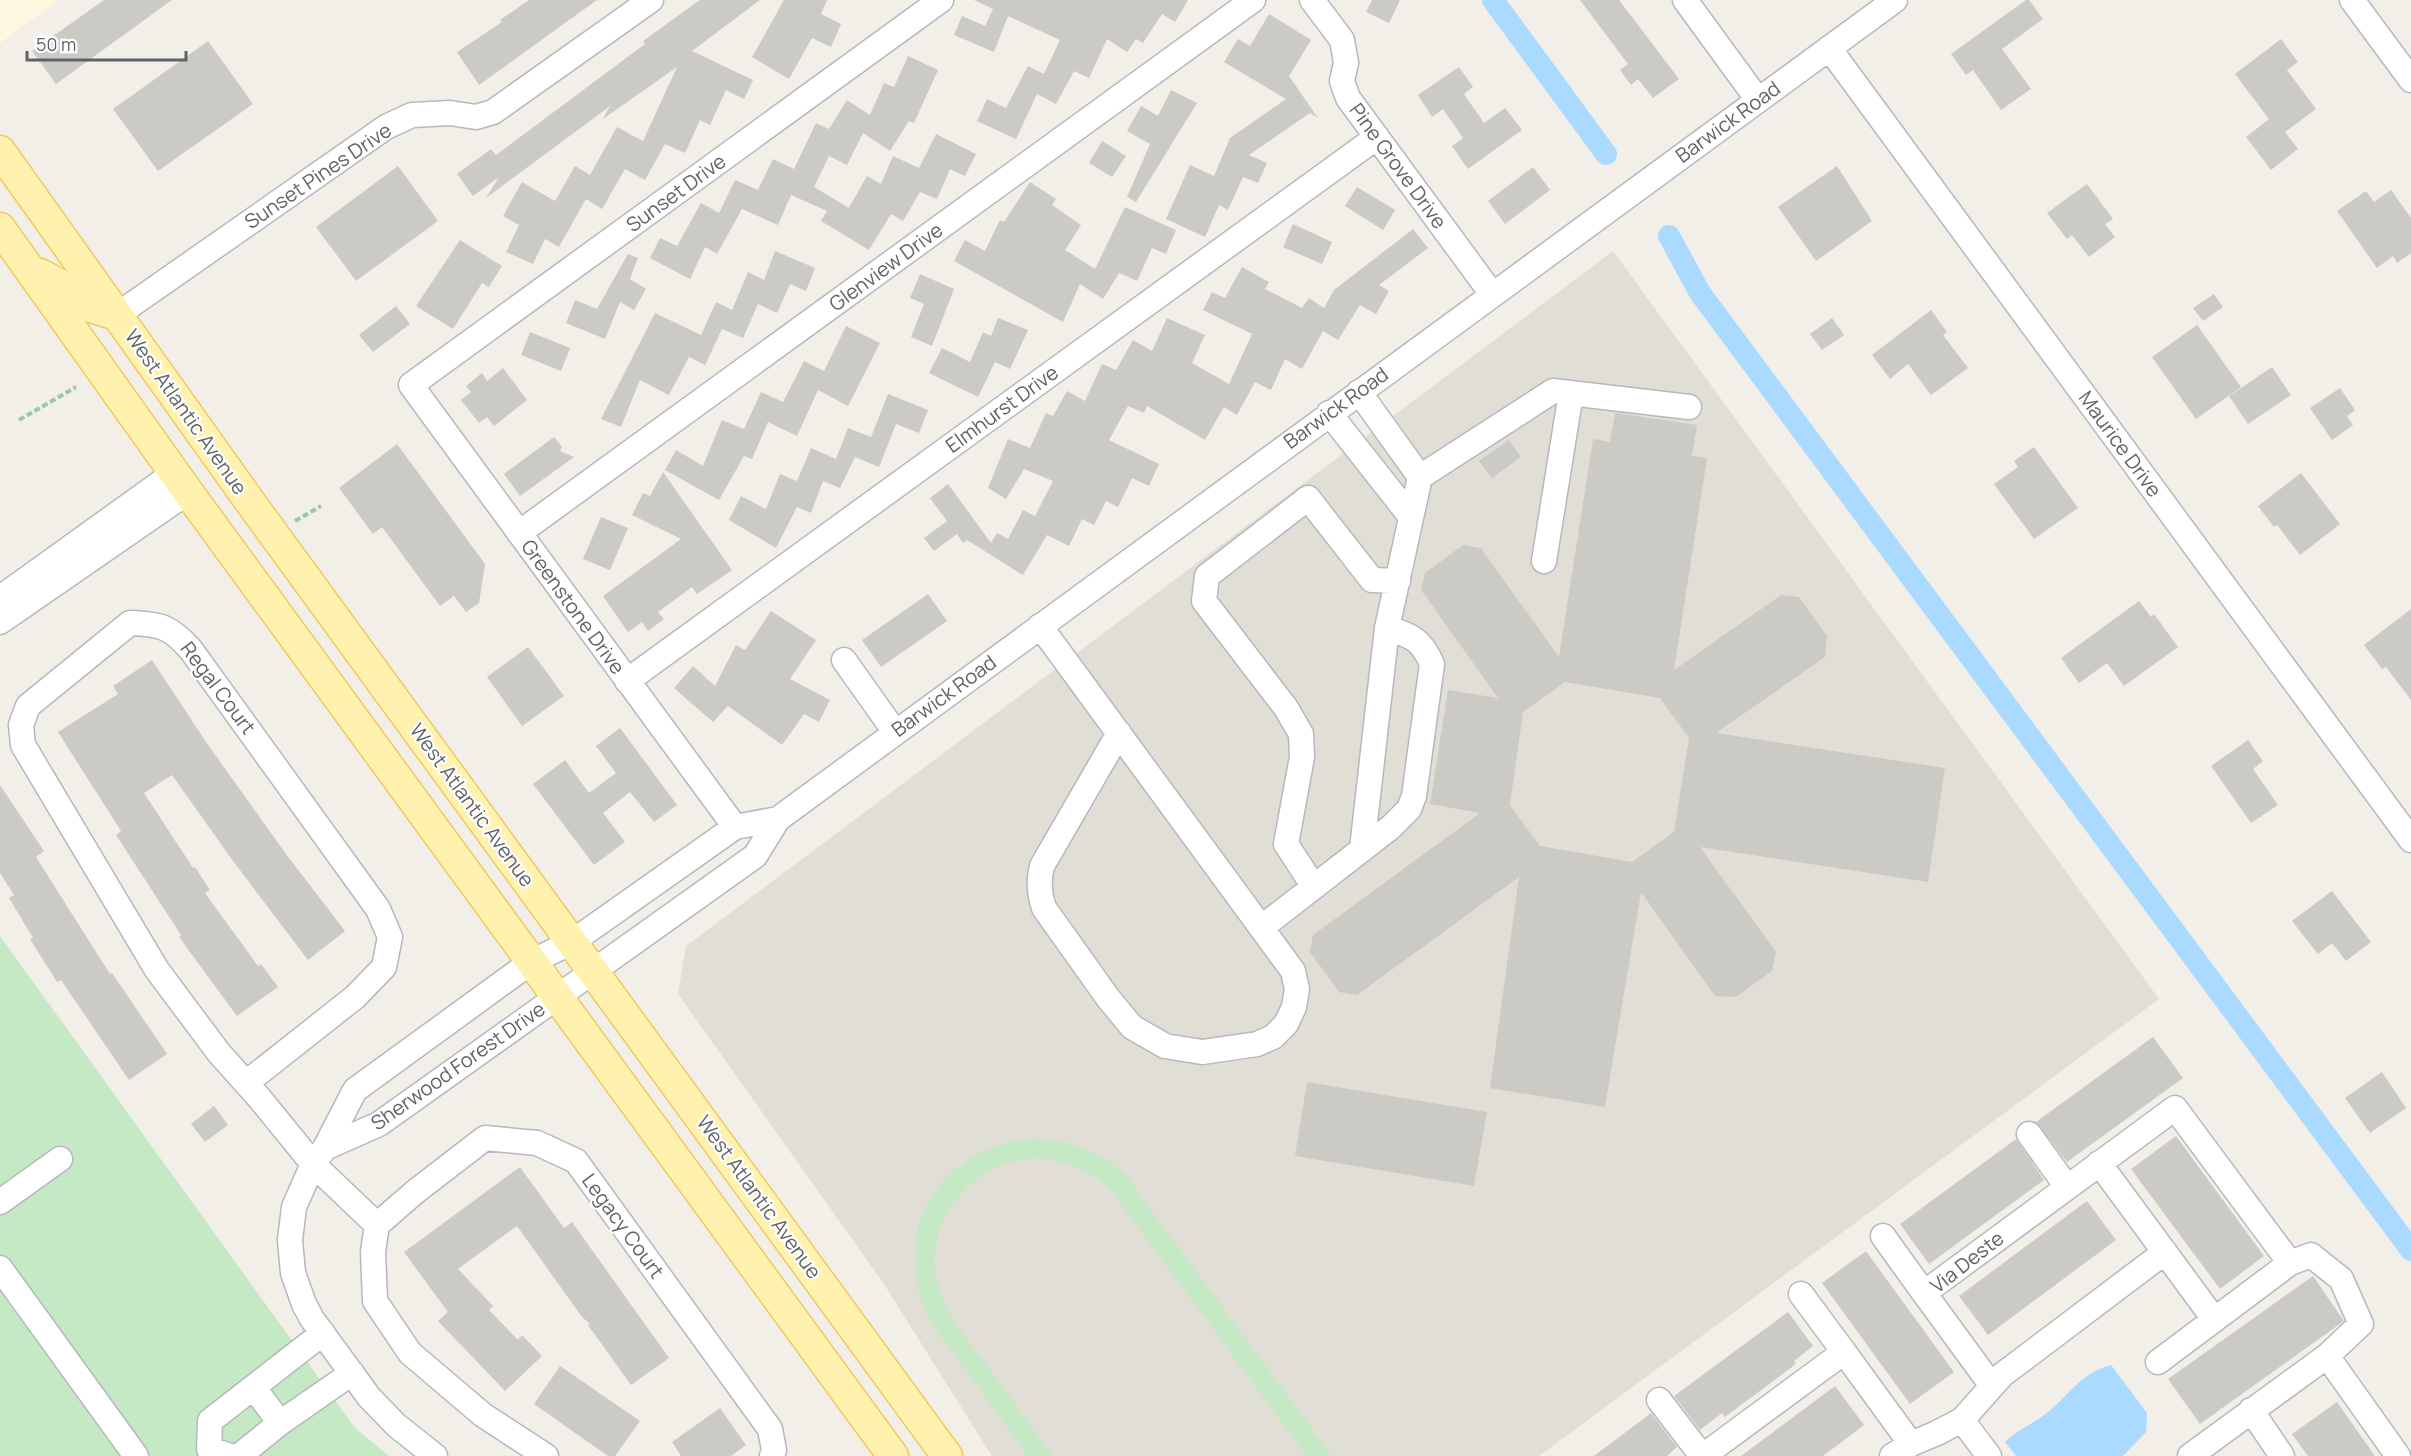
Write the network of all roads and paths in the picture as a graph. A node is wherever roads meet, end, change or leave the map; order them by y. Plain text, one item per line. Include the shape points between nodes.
1 (651, 0) edge
2 (941, 0) edge
3 (1253, 0) edge
4 (1312, 0) edge
5 (1685, 0) edge
6 (1895, 0) edge
7 (2352, 0) edge
8 (1829, 48) junction
9 (2411, 80) edge
10 (1758, 100) junction
11 (1377, 137) junction
12 (0, 151) edge
13 (0, 228) edge
14 (27, 267) junction
15 (1492, 294) junction
16 (117, 315) junction
17 (68, 324) junction
18 (151, 363) junction
19 (411, 386) joint
20 (76, 387) dead end
21 (1359, 392) junction
22 (1571, 393) junction
23 (1689, 407) dead end
24 (1329, 413) junction
25 (19, 420) dead end
26 (1420, 477) junction
27 (181, 483) junction
28 (321, 506) dead end
29 (1412, 517) junction
30 (295, 521) dead end
31 (519, 533) junction
32 (1544, 561) dead end
33 (1398, 580) junction
34 (0, 598) edge
35 (0, 622) edge
36 (1040, 626) junction
37 (1387, 628) junction
38 (844, 660) dead end
39 (627, 681) junction
40 (896, 732) junction
41 (1119, 734) junction
42 (777, 819) junction
43 (735, 827) junction
44 (2411, 840) edge
45 (1362, 849) junction
46 (1314, 887) junction
47 (1261, 928) junction
48 (572, 942) junction
49 (531, 962) junction
50 (594, 970) junction
51 (557, 997) junction
52 (246, 1083) junction
53 (2029, 1134) dead end
54 (319, 1156) junction
55 (60, 1159) dead end
56 (2099, 1163) junction
57 (2067, 1187) junction
58 (0, 1202) edge
59 (377, 1225) junction
60 (1883, 1236) dead end
61 (2164, 1252) junction
62 (2290, 1263) junction
63 (0, 1268) edge
64 (1924, 1293) junction
65 (1801, 1294) dead end
66 (2214, 1319) junction
67 (323, 1334) junction
68 (1844, 1352) junction
69 (2327, 1356) junction
70 (2158, 1362) dead end
71 (352, 1373) junction
72 (1992, 1386) junction
73 (254, 1389) junction
74 (1659, 1400) dead end
75 (2251, 1410) junction
76 (1962, 1420) junction
77 (280, 1423) junction
78 (1901, 1450) edge
79 (206, 1454) edge
80 (136, 1456) edge
81 (239, 1456) edge
82 (435, 1456) edge
83 (546, 1456) edge
84 (772, 1456) edge
85 (893, 1456) edge
86 (947, 1456) edge
87 (1703, 1456) edge
88 (1989, 1456) edge
89 (2190, 1456) edge
90 (2283, 1456) edge
91 (2398, 1456) edge

1 - 16 street, Sunset Pines Drive via 493,112 476,117 450,113 412,115 386,127
2 - 19 street, Sunset Drive
3 - 31 street, Glenview Drive
4 - 11 street, Pine Grove Drive via 1342,40 1346,63 1342,81 1348,98
5 - 10 street
6 - 8 street, Barwick Road
7 - 9 street
8 - 10 street, Barwick Road
8 - 44 street, Maurice Drive
10 - 15 street, Barwick Road
11 - 15 street, Pine Grove Drive
11 - 39 street, Elmhurst Drive
12 - 16 main road, West Atlantic Avenue
13 - 14 main road
14 - 16 main road via 61,285 84,305
14 - 17 main road
15 - 21 street, Barwick Road
16 - 18 main road, West Atlantic Avenue
17 - 18 main road via 96,334 114,353
17 - 27 main road
18 - 48 main road, West Atlantic Avenue
19 - 31 street, Greenstone Drive
20 - 25 path
21 - 24 street, Barwick Road
21 - 26 street
22 - 23 street
22 - 26 street via 1553,391
22 - 32 street
24 - 29 street
24 - 36 street, Barwick Road
26 - 29 street
27 - 34 street
27 - 35 street
27 - 49 main road
28 - 30 path
29 - 33 street
31 - 39 street, Greenstone Drive
33 - 37 street
33 - 46 street via 1372,580 1308,498 1207,576 1204,601 1286,708 1301,734 1302,757 1286,844
36 - 40 street, Barwick Road
36 - 41 street
37 - 45 street
37 - 45 street via 1411,636 1425,647 1432,664 1414,796 1409,808 1391,827
38 - 40 street
39 - 43 street, Greenstone Drive
40 - 42 street, Barwick Road
41 - 47 street
41 - 47 street via 1046,859 1039,880 1044,908 1108,998 1132,1027 1165,1046 1202,1052 1257,1044 1286,1024 1297,989 1293,971
42 - 43 street, Barwick Road
42 - 50 street, Barwick Road via 754,856
43 - 48 street, Barwick Road
45 - 46 street
46 - 47 street
48 - 49 street, Barwick Road
48 - 50 main road, West Atlantic Avenue
49 - 51 main road
49 - 54 street, Sherwood Forest Drive via 355,1090
50 - 51 street, Barwick Road
50 - 86 main road, West Atlantic Avenue
51 - 54 street, Sherwood Forest Drive via 380,1124
51 - 85 main road
52 - 52 street, Regal Court via 157,970 23,745 21,725 28,706 129,623 157,624 176,633 191,650 378,909 390,937 384,967 355,997
52 - 54 street, Regal Court
53 - 57 street
54 - 59 street
54 - 67 street, Sherwood Forest Drive via 294,1207 290,1231 291,1256 301,1297
55 - 58 street
56 - 57 street, Via Deste
56 - 61 street
56 - 62 street, Via Deste via 2175,1108
57 - 64 street, Via Deste
59 - 83 street via 373,1252 375,1301 410,1353 483,1415
59 - 84 street, Legacy Court via 485,1138 537,1143 576,1161 771,1429
60 - 64 street
61 - 66 street
61 - 72 street
62 - 66 street
62 - 69 street via 2311,1255 2341,1279 2361,1324
63 - 80 street
64 - 72 street, Via Deste
65 - 68 street
66 - 70 street
67 - 71 street, Sherwood Forest Drive
67 - 73 street
68 - 78 street
68 - 87 street
69 - 75 street
69 - 91 street
71 - 77 street
71 - 82 street, Sherwood Forest Drive via 396,1425
72 - 76 street
73 - 77 street
73 - 79 street via 210,1421
74 - 87 street
75 - 89 street
75 - 90 street
76 - 78 street
76 - 88 street
77 - 81 street

